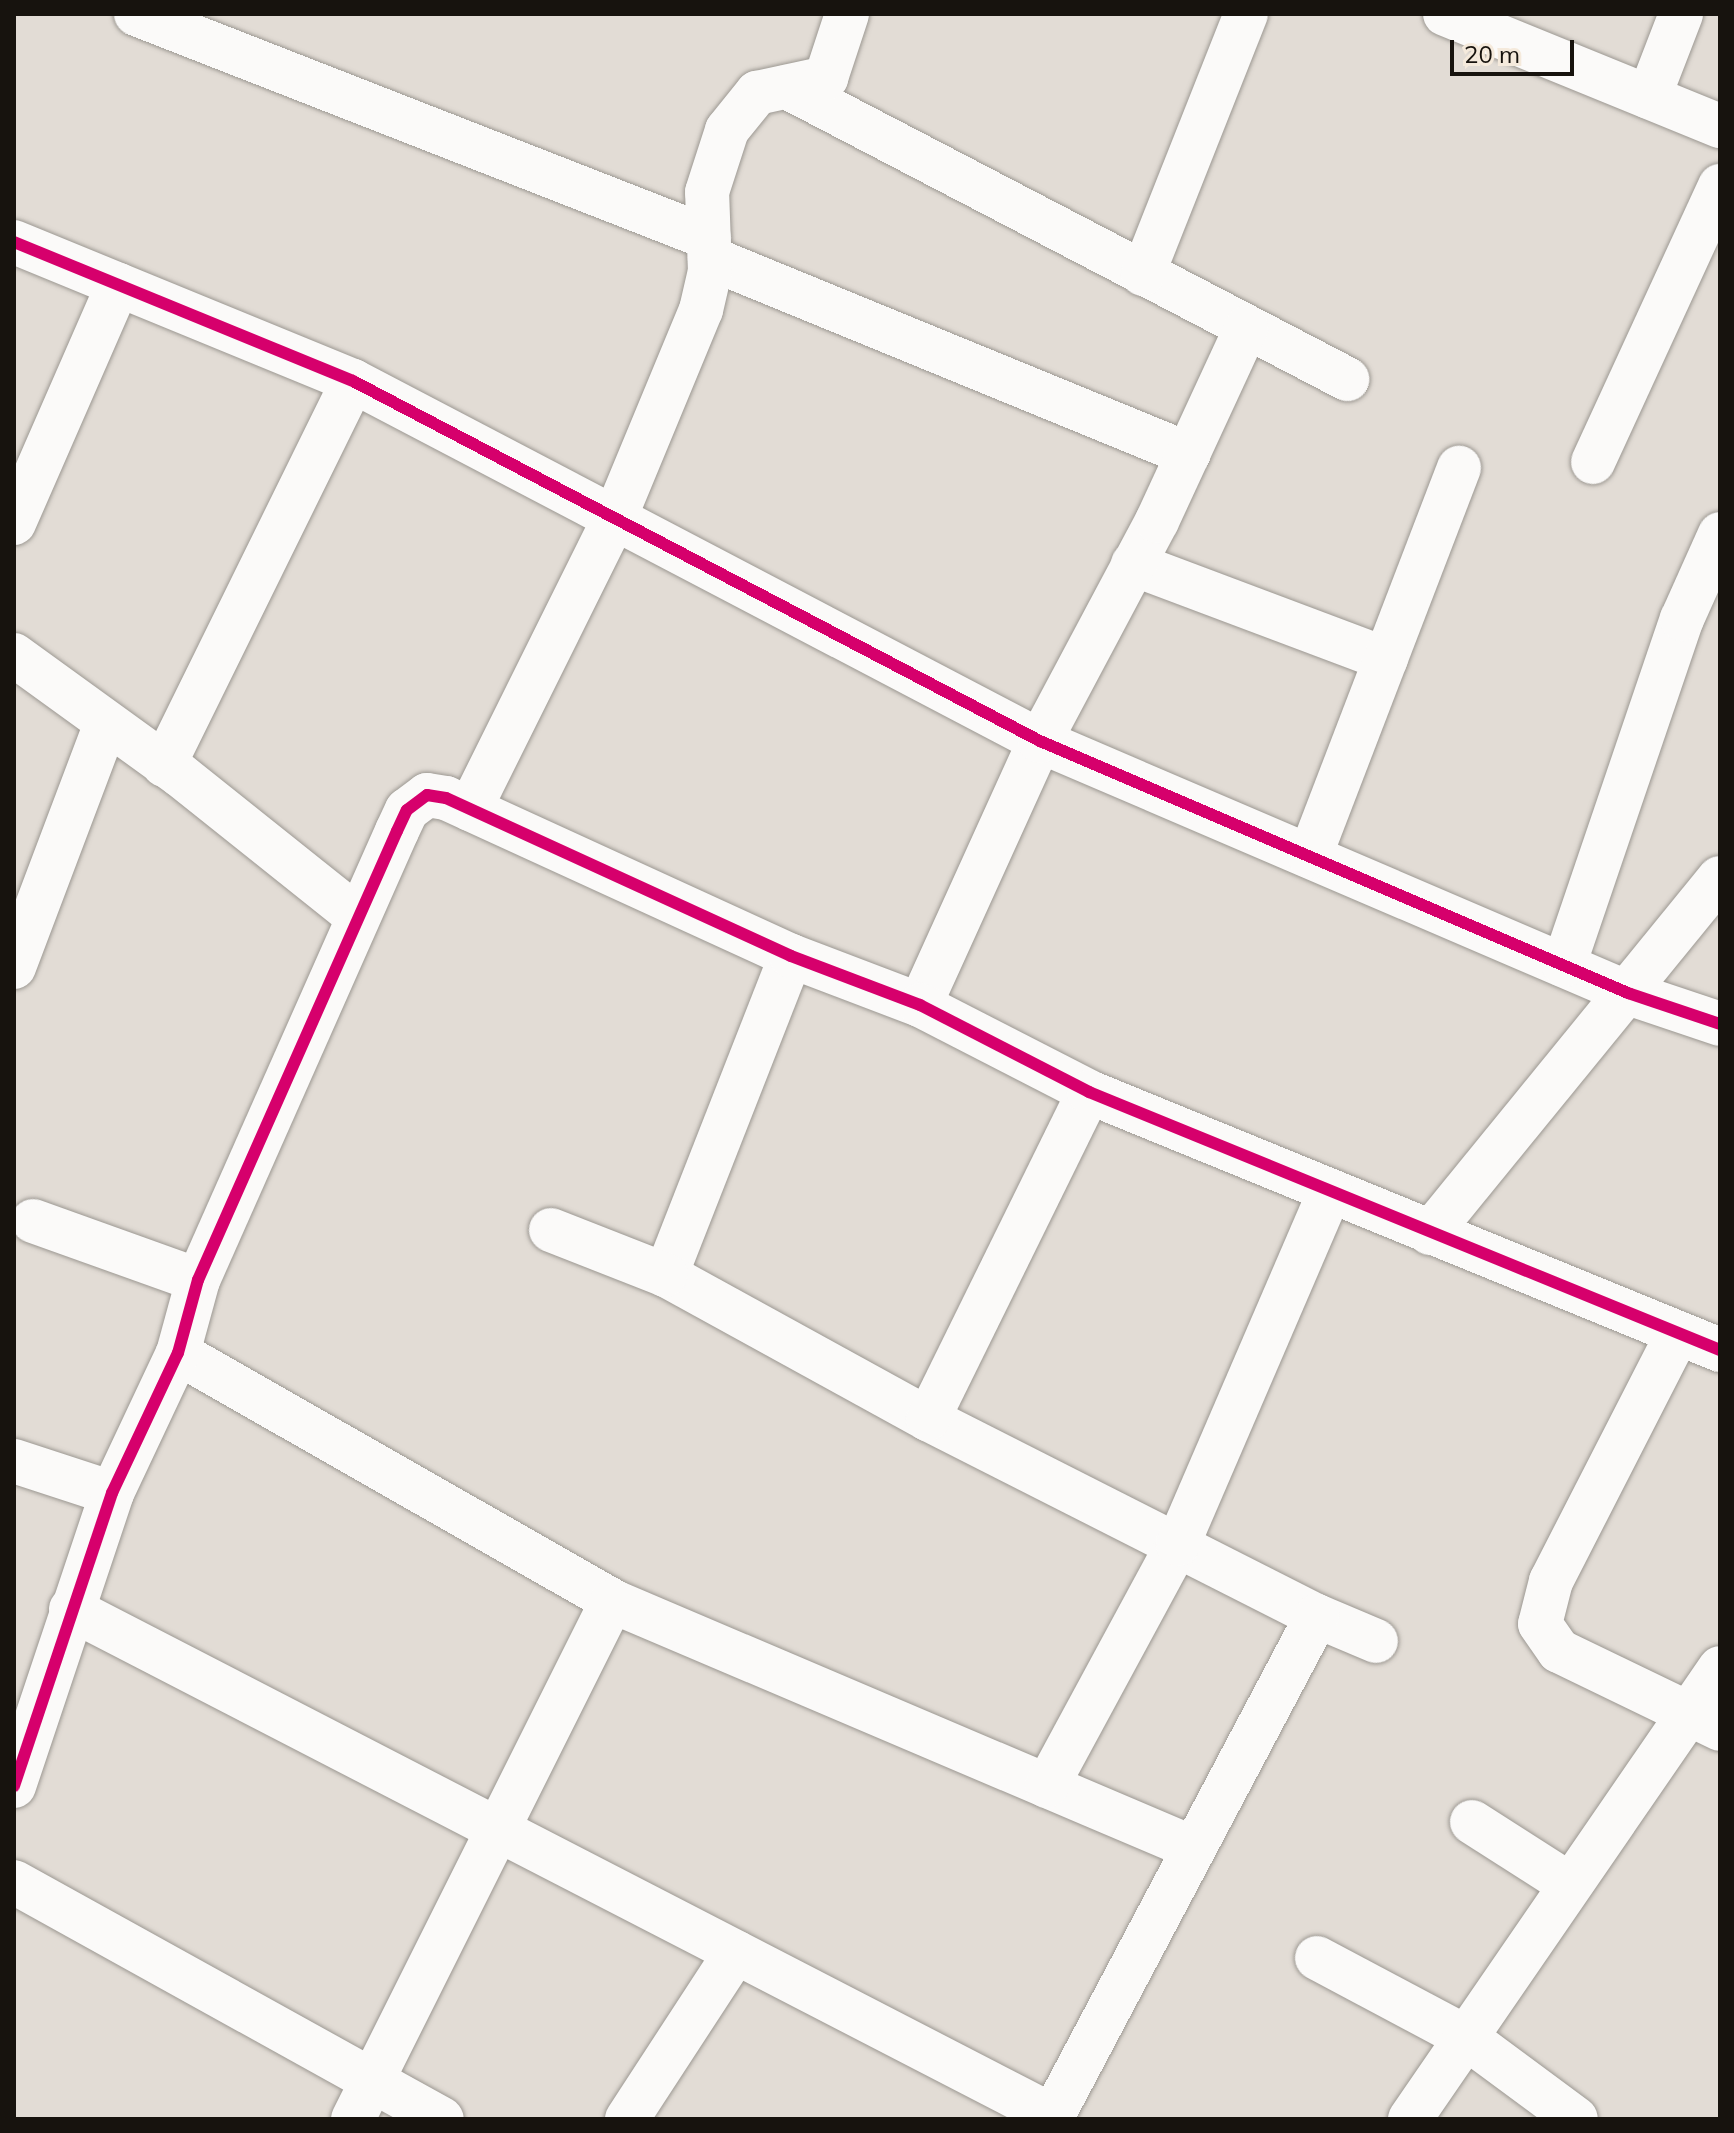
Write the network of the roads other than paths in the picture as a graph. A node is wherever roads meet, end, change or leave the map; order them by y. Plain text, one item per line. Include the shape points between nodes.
1 (136, 14) edge
2 (847, 14) edge
3 (1246, 14) edge
4 (1445, 14) edge
5 (1681, 14) edge
6 (787, 87) junction
7 (1649, 97) junction
8 (1720, 126) edge
9 (1720, 186) edge
10 (14, 242) edge
11 (709, 248) junction
12 (1143, 274) junction
13 (118, 285) junction
14 (1246, 328) junction
15 (1347, 379) dead end
16 (353, 381) junction
17 (1188, 454) junction
18 (1593, 462) dead end
19 (1459, 468) dead end
20 (616, 515) junction
21 (14, 523) edge
22 (1720, 534) edge
23 (1133, 564) junction
24 (14, 655) edge
25 (1386, 659) junction
26 (106, 724) junction
27 (1040, 741) junction
28 (164, 765) junction
29 (470, 809) junction
30 (1310, 856) junction
31 (1720, 878) edge
32 (358, 917) junction
33 (791, 956) junction
34 (1564, 965) junction
35 (14, 967) edge
36 (1628, 993) junction
37 (920, 1005) junction
38 (1720, 1024) edge
39 (1089, 1092) junction
40 (1330, 1191) junction
41 (33, 1221) dead end
42 (551, 1230) dead end
43 (1430, 1233) junction
44 (666, 1275) junction
45 (198, 1280) junction
46 (1678, 1333) junction
47 (1720, 1350) edge
48 (178, 1353) junction
49 (928, 1419) junction
50 (14, 1461) edge
51 (112, 1493) junction
52 (1178, 1544) junction
53 (612, 1601) junction
54 (71, 1609) junction
55 (1317, 1616) junction
56 (1376, 1641) dead end
57 (1720, 1668) edge
58 (1706, 1721) edge
59 (14, 1786) edge
60 (1047, 1786) junction
61 (1472, 1822) dead end
62 (497, 1829) junction
63 (1193, 1848) junction
64 (14, 1882) edge
65 (1569, 1884) junction
66 (736, 1952) junction
67 (1317, 1958) dead end
68 (1464, 2036) junction
69 (362, 2100) edge
70 (1052, 2118) edge
71 (442, 2119) edge
72 (627, 2119) edge
73 (1410, 2119) edge
74 (1576, 2119) edge

1 - 11 street
2 - 6 street via 826,78
3 - 12 street
4 - 7 street
5 - 7 street
6 - 11 street via 757,93 727,130 707,192
6 - 12 street
7 - 8 street
9 - 18 street
10 - 13 street
11 - 17 street
11 - 20 street via 701,310
12 - 14 street
13 - 16 street
13 - 21 street
14 - 15 street
14 - 17 street
16 - 20 street
16 - 28 street
17 - 23 street
19 - 25 street
20 - 27 street
20 - 29 street
22 - 34 street via 1682,619
23 - 25 street
23 - 27 street
24 - 26 street
25 - 30 street
26 - 28 street
26 - 35 street
27 - 30 street
27 - 37 street
28 - 32 street
29 - 32 street via 434,794 416,801
29 - 33 street
30 - 34 street
31 - 36 street
32 - 45 street
33 - 37 street
33 - 44 street
34 - 36 street
36 - 38 street
36 - 43 street
37 - 39 street
39 - 40 street
39 - 49 street
40 - 43 street
40 - 52 street
41 - 45 street
42 - 44 street
43 - 46 street
44 - 49 street
45 - 48 street
46 - 47 street
46 - 58 street via 1551,1581 1540,1624 1559,1651
48 - 51 street
48 - 53 street
49 - 52 street
50 - 51 street
51 - 54 street
52 - 55 street
52 - 60 street
53 - 60 street
53 - 62 street
54 - 59 street
54 - 62 street
55 - 56 street
55 - 63 street
57 - 58 street
58 - 65 street
60 - 63 street
61 - 65 street
62 - 66 street
62 - 69 street
63 - 70 street
64 - 69 street
65 - 68 street
66 - 70 street
66 - 72 street
67 - 68 street
68 - 73 street
68 - 74 street
69 - 71 street

